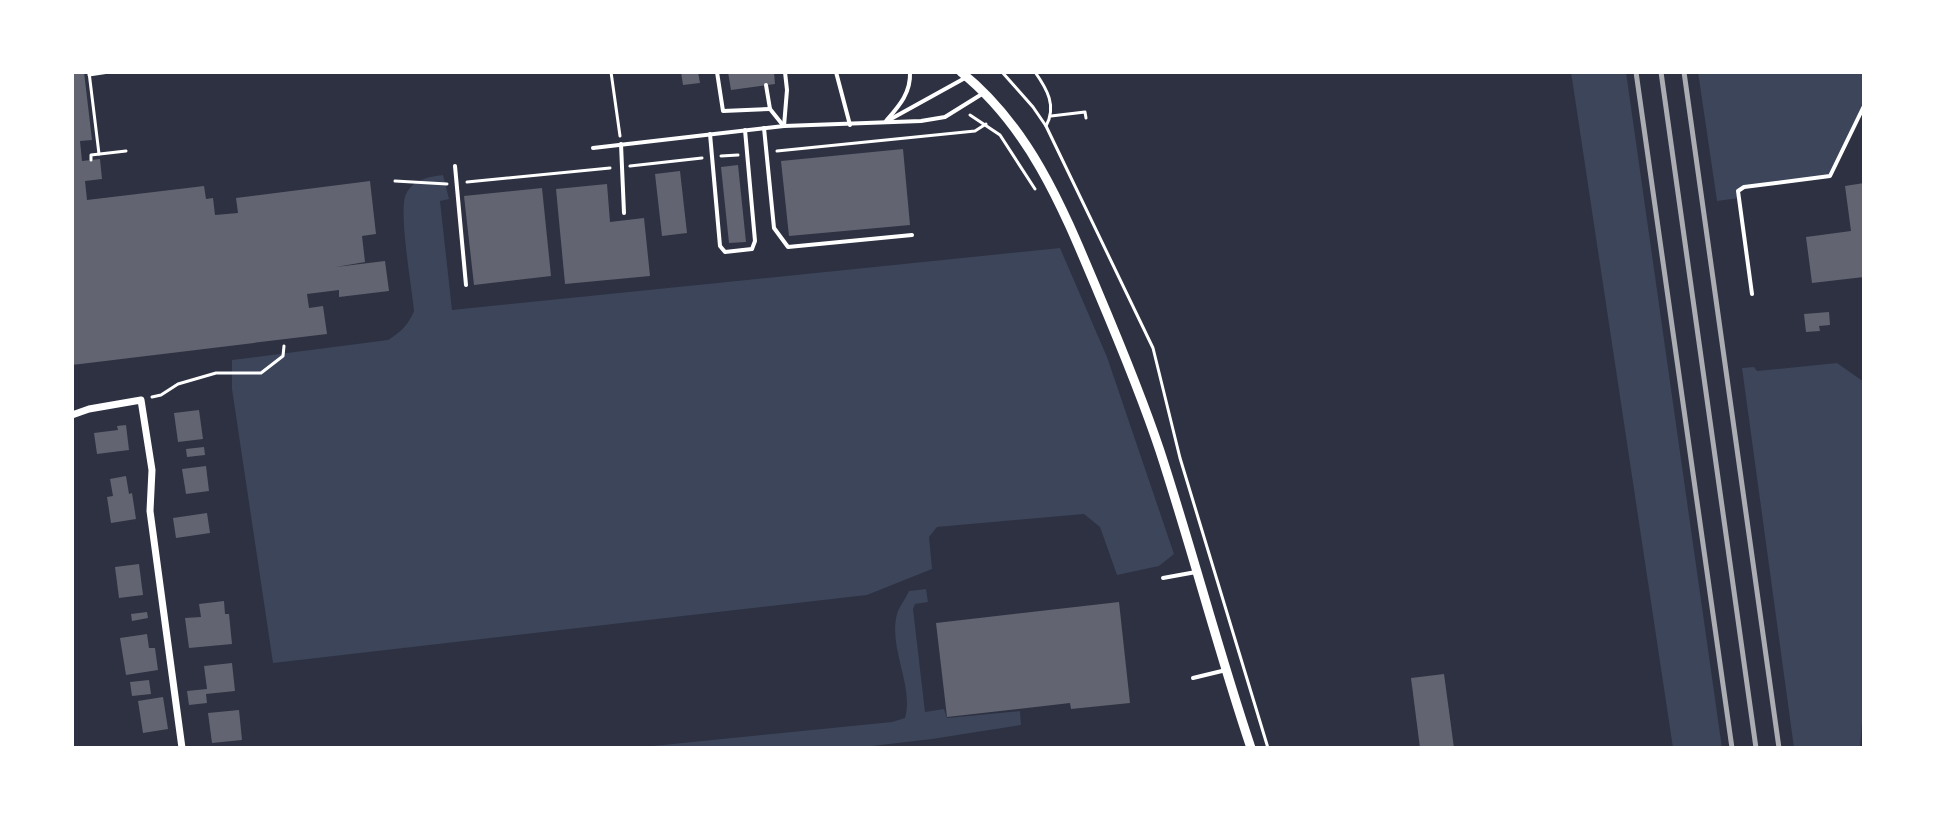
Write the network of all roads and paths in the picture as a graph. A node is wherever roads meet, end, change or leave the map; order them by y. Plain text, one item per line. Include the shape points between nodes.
1 (109, 72) edge
2 (611, 72) edge
3 (717, 72) edge
4 (785, 72) edge
5 (836, 72) edge
6 (910, 72) edge
7 (1035, 72) edge
8 (89, 73) edge
9 (964, 74) edge
10 (766, 85) dead end
11 (984, 93) junction
12 (1864, 106) edge
13 (961, 108) junction
14 (770, 109) junction
15 (1051, 116) junction
16 (1086, 118) dead end
17 (884, 123) junction
18 (986, 124) junction
19 (850, 125) junction
20 (784, 126) junction
21 (1046, 126) dead end
22 (764, 128) junction
23 (745, 130) junction
24 (710, 134) junction
25 (621, 144) junction
26 (593, 148) dead end
27 (126, 151) dead end
28 (765, 152) junction
29 (99, 154) junction
30 (747, 154) junction
31 (712, 157) junction
32 (91, 160) dead end
33 (455, 166) dead end
34 (623, 166) junction
35 (395, 181) dead end
36 (457, 183) junction
37 (1041, 198) dead end
38 (624, 213) dead end
39 (912, 235) dead end
40 (466, 285) dead end
41 (1752, 294) dead end
42 (284, 346) dead end
43 (141, 400) junction
44 (72, 415) edge
45 (1197, 571) junction
46 (1163, 578) dead end
47 (1226, 670) junction
48 (1193, 678) dead end
49 (1262, 727) dead end
50 (182, 748) edge
51 (1251, 748) edge
52 (1268, 748) edge

1 - 8 path
2 - 25 path
3 - 14 lane via 723,111
4 - 20 lane
5 - 19 lane
6 - 17 lane via 901,104
7 - 15 path via 1049,95
8 - 29 path
9 - 11 street
9 - 17 lane
10 - 14 lane
11 - 13 lane
11 - 45 street via 1025,142 1066,219 1154,435
12 - 41 lane via 1830,176 1738,191
13 - 17 lane via 945,117
13 - 18 path
14 - 20 lane
15 - 16 path via 1085,112
15 - 21 path
17 - 19 lane
18 - 28 path via 975,131
18 - 37 path via 1000,135
19 - 20 lane
20 - 22 lane
22 - 23 lane
22 - 28 lane
23 - 24 lane
23 - 30 lane
24 - 25 lane
24 - 31 lane
25 - 26 lane
25 - 34 lane
27 - 29 path
28 - 39 lane via 774,228 788,247
29 - 32 path
30 - 31 path
30 - 31 lane via 755,241 752,249 725,252 720,246
31 - 34 path
33 - 36 lane
34 - 36 path
34 - 38 lane
35 - 36 path
36 - 40 lane
42 - 43 path via 283,356 261,373 216,373
43 - 44 street
43 - 50 street via 152,470 150,511
45 - 46 lane
45 - 47 street
47 - 48 lane
47 - 51 street
49 - 52 path

